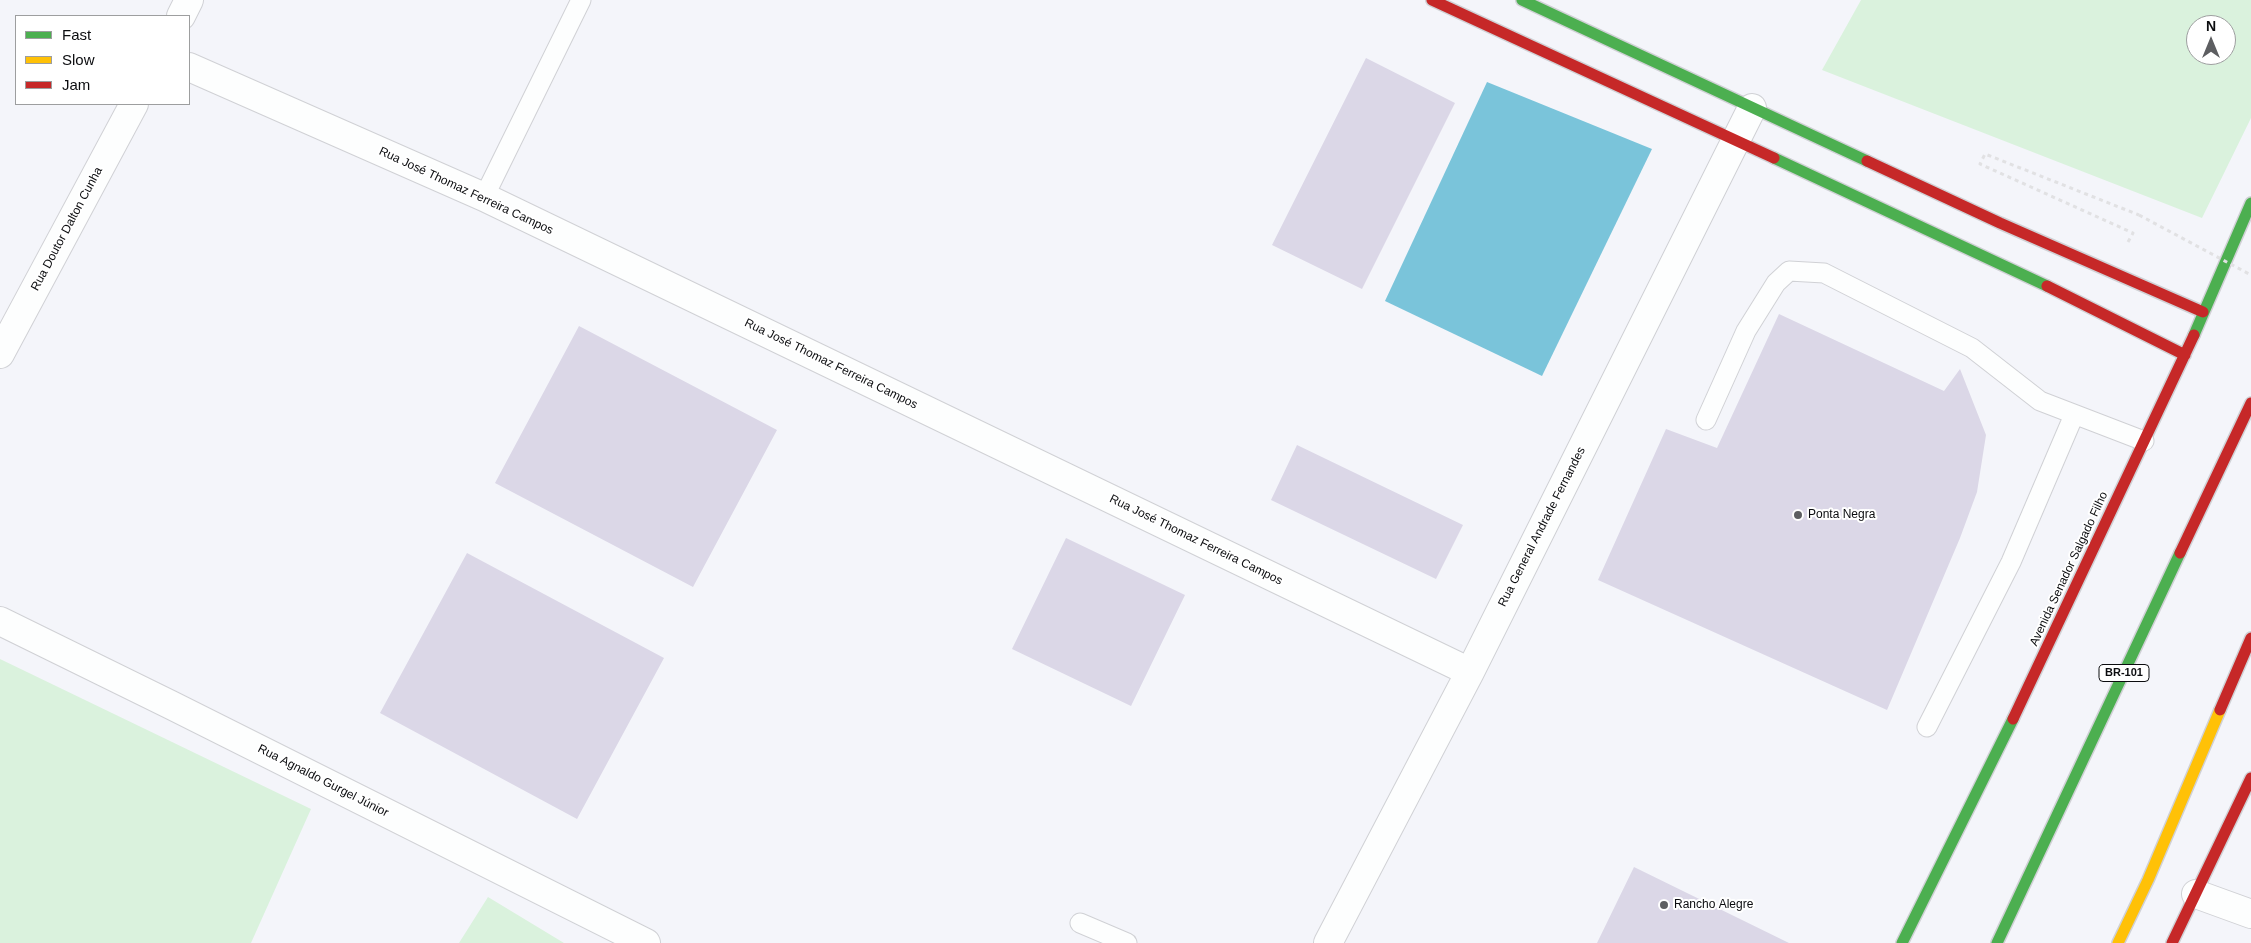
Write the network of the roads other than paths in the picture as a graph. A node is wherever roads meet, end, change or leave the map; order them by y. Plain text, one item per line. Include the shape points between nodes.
1 (189, 0) edge
2 (581, 0) edge
3 (1432, 0) edge
4 (1522, 0) edge
5 (182, 15) edge
6 (190, 67) edge
7 (133, 105) edge
8 (1752, 108) junction
9 (1736, 141) junction
10 (484, 197) junction
11 (2251, 203) edge
12 (2203, 312) junction
13 (0, 354) edge
14 (2185, 355) junction
15 (2251, 403) edge
16 (2074, 416) junction
17 (1706, 420) dead end
18 (2144, 441) junction
19 (0, 621) edge
20 (2251, 638) edge
21 (1470, 672) junction
22 (1927, 727) dead end
23 (2251, 778) edge
24 (2148, 880) junction
25 (2196, 894) junction
26 (2251, 914) edge
27 (1080, 923) dead end
28 (2136, 934) dead end
29 (646, 943) edge
30 (1127, 943) edge
31 (1328, 943) edge
32 (1902, 943) edge
33 (1997, 943) edge
34 (2118, 943) edge
35 (2172, 943) edge

1 - 5 street
2 - 10 lane
3 - 9 main road
4 - 8 main road
6 - 10 street, Rua José Thomaz Ferreira Campos
7 - 13 street, Rua Doutor Dalton Cunha
8 - 9 street, Rua General Andrade Fernandes
8 - 12 main road via 2000,223
9 - 14 main road via 2012,268
9 - 21 street, Rua General Andrade Fernandes
10 - 21 street, Rua José Thomaz Ferreira Campos
11 - 12 main road, Avenida Senador Salgado Filho
12 - 14 main road, Avenida Senador Salgado Filho
14 - 18 main road, Avenida Senador Salgado Filho
15 - 33 main road, BR-101
16 - 17 lane via 2040,401 1972,348 1824,273 1789,271 1776,283 1746,331
16 - 18 lane
16 - 22 lane via 2011,562
18 - 32 main road, Avenida Senador Salgado Filho via 1988,772
19 - 29 street, Rua Agnaldo Gurgel Júnior
20 - 24 main road
21 - 31 street, Rua General Andrade Fernandes
23 - 25 main road
24 - 28 main road
24 - 34 main road
25 - 26 street
25 - 35 main road
27 - 30 lane

